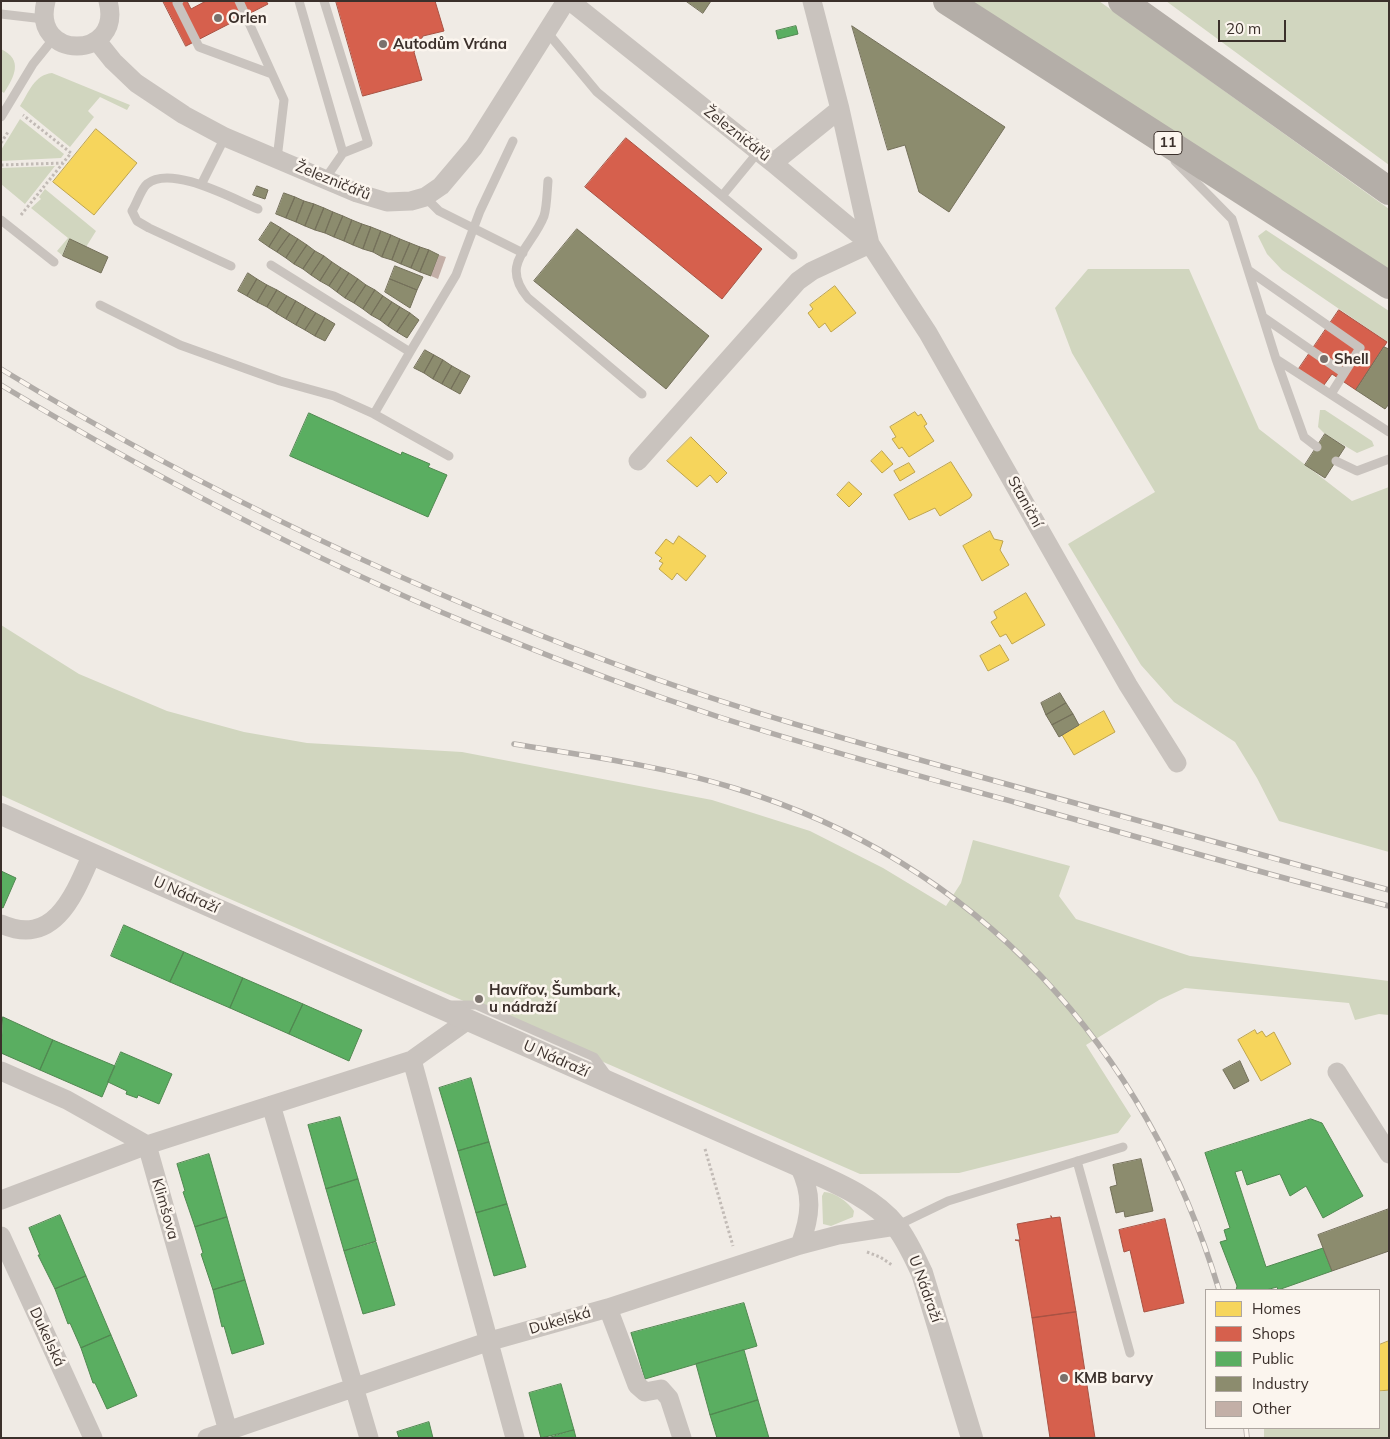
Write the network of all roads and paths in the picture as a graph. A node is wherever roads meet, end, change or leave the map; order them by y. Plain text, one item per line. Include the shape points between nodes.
1 (108, 1) edge
2 (179, 1) edge
3 (239, 1) edge
4 (299, 1) edge
5 (324, 1) edge
6 (568, 1) edge
7 (812, 1) edge
8 (946, 1) edge
9 (1122, 1) edge
10 (45, 10) edge
11 (1, 14) edge
12 (546, 32) junction
13 (54, 38) junction
14 (97, 41) junction
15 (272, 74) junction
16 (840, 109) junction
17 (23, 115) dead end
18 (1, 117) edge
19 (1138, 123) junction
20 (225, 137) junction
21 (513, 141) dead end
22 (759, 151) junction
23 (343, 154) junction
24 (277, 159) junction
25 (63, 162) junction
26 (773, 163) junction
27 (1, 164) edge
28 (325, 179) junction
29 (548, 182) dead end
30 (201, 185) junction
31 (1389, 191) edge
32 (722, 196) junction
33 (425, 197) junction
34 (258, 210) dead end
35 (1, 220) edge
36 (11, 228) junction
37 (474, 228) junction
38 (870, 244) junction
39 (523, 253) junction
40 (793, 255) dead end
41 (54, 262) dead end
42 (271, 265) dead end
43 (231, 266) dead end
44 (1248, 270) junction
45 (1389, 285) edge
46 (100, 304) dead end
47 (1263, 317) junction
48 (410, 352) junction
49 (1276, 359) junction
50 (1344, 373) junction
51 (642, 394) dead end
52 (1331, 394) junction
53 (374, 414) junction
54 (1389, 432) edge
55 (1317, 447) dead end
56 (449, 456) dead end
57 (1389, 459) edge
58 (638, 461) dead end
59 (1336, 461) dead end
60 (1177, 763) dead end
61 (1, 814) edge
62 (92, 854) junction
63 (1, 924) edge
64 (436, 1005) junction
65 (468, 1020) junction
66 (412, 1060) junction
67 (1, 1071) edge
68 (1338, 1072) dead end
69 (612, 1084) junction
70 (271, 1105) junction
71 (706, 1141) dead end
72 (147, 1145) junction
73 (1123, 1147) dead end
74 (1389, 1154) edge
75 (1077, 1161) junction
76 (799, 1166) junction
77 (1, 1200) edge
78 (896, 1226) junction
79 (1, 1236) edge
80 (800, 1245) junction
81 (739, 1266) junction
82 (608, 1308) junction
83 (487, 1342) junction
84 (1130, 1353) dead end
85 (354, 1388) junction
86 (229, 1434) edge
87 (93, 1438) edge
88 (207, 1438) edge
89 (369, 1438) edge
90 (515, 1438) edge
91 (682, 1438) edge
92 (972, 1438) edge

1 - 14 street via 108,26
2 - 15 lane via 199,47
3 - 15 lane
4 - 23 lane
5 - 23 lane via 368,143
6 - 12 street, Železničářů
6 - 22 street, Železničářů
7 - 16 street
8 - 19 highway, 11
9 - 31 highway
10 - 11 lane
10 - 13 street
12 - 32 lane via 597,92
12 - 33 street, Železničářů via 474,147 456,171
13 - 14 street via 70,47
13 - 18 lane via 33,64
14 - 20 street, Železničářů via 136,83
15 - 24 lane via 284,100
16 - 26 street, Železničářů
16 - 38 street, Staniční
17 - 25 path via 71,153
19 - 44 lane via 1232,219
19 - 45 highway, 11
20 - 24 street, Železničářů
20 - 30 lane
21 - 37 lane
22 - 26 street, Železničářů
22 - 32 lane
23 - 28 lane
24 - 28 street, Železničářů
25 - 27 path
25 - 36 path
26 - 38 street, Staniční
28 - 33 street, Železničářů via 388,202
29 - 39 lane via 544,215
30 - 34 lane
30 - 43 lane via 172,177 156,179 146,184 132,211 137,221 149,228
32 - 40 lane
33 - 37 lane via 439,211
35 - 36 lane
36 - 41 lane
37 - 39 lane
37 - 48 lane via 456,275
38 - 58 street via 812,271 791,288
38 - 60 street, Staniční via 933,342 1128,685
39 - 51 lane via 514,274 528,298
42 - 48 lane
44 - 47 lane
44 - 50 lane via 1360,348
46 - 53 lane via 180,345 334,396
47 - 49 lane
47 - 50 lane
48 - 53 lane
49 - 52 lane
49 - 55 lane via 1304,437
50 - 52 lane
52 - 54 lane
53 - 56 lane
57 - 59 lane via 1358,470
61 - 62 street, U Nádraží
62 - 63 street via 72,900 57,918 37,929 10,928
62 - 64 street, U Nádraží
64 - 65 street, U Nádraží
64 - 69 lane via 476,1006 594,1057
65 - 66 street
65 - 69 street, U Nádraží
66 - 70 street
66 - 83 street
67 - 72 street via 68,1100
68 - 74 street
69 - 76 street, U Nádraží
70 - 72 street
70 - 85 street
71 - 81 path via 705,1148
72 - 77 street
72 - 86 street, Klimšova
73 - 75 lane
75 - 78 lane via 948,1201
75 - 84 lane
76 - 78 street, U Nádraží via 854,1194
76 - 80 street via 810,1195 810,1213
78 - 80 street, Dukelská
78 - 92 street, U Nádraží via 922,1273
79 - 87 street, Dukelská
80 - 81 street, Dukelská
81 - 82 street, Dukelská
82 - 83 street, Dukelská
82 - 91 street via 637,1385 645,1392 661,1389 669,1398
83 - 85 street, Dukelská
83 - 90 street
85 - 86 street, Dukelská
85 - 89 street
86 - 88 street, Dukelská

